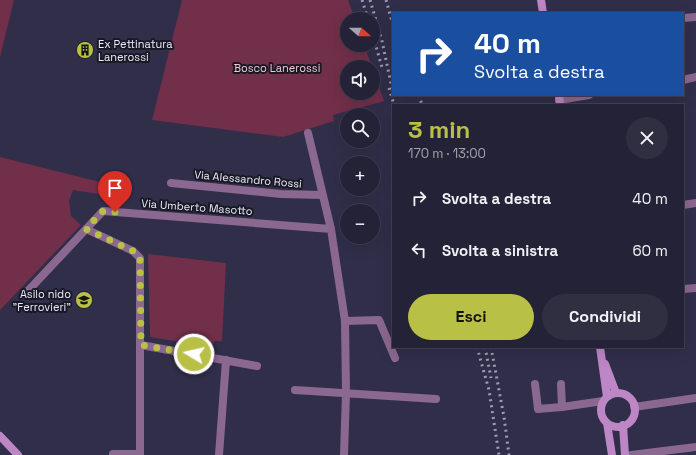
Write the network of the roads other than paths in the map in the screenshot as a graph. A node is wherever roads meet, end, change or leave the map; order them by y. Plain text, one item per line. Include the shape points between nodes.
1 (541, 0) edge
2 (543, 12) edge
3 (696, 17) edge
4 (684, 18) edge
5 (696, 78) edge
6 (684, 80) edge
7 (583, 96) edge
8 (559, 100) edge
9 (308, 133) dead end
10 (171, 183) dead end
11 (322, 195) junction
12 (696, 203) edge
13 (684, 205) edge
14 (86, 229) junction
15 (331, 229) junction
16 (696, 288) edge
17 (684, 289) edge
18 (26, 293) dead end
19 (345, 321) junction
20 (141, 345) junction
21 (601, 350) edge
22 (395, 358) dead end
23 (226, 360) junction
24 (257, 366) dead end
25 (534, 384) dead end
26 (560, 384) dead end
27 (295, 390) dead end
28 (346, 392) junction
29 (616, 393) junction
30 (696, 398) edge
31 (436, 399) dead end
32 (605, 399) junction
33 (562, 407) junction
34 (634, 407) junction
35 (607, 423) junction
36 (623, 426) junction
37 (0, 436) edge
38 (696, 447) edge
39 (18, 455) edge
40 (113, 455) edge
41 (140, 455) edge
42 (219, 455) edge
43 (344, 455) edge
44 (612, 455) edge
45 (625, 455) edge
46 (631, 455) edge

1 - 2 main road
3 - 4 street
5 - 6 street
7 - 8 street
9 - 11 street, Via Alessandro Rossi
10 - 11 street, Via Alessandro Rossi via 281,194
11 - 15 street, Via Alessandro Rossi
12 - 13 street
14 - 15 street, Via Umberto Masotto via 103,211
14 - 18 street, Via Umberto Masotto
14 - 20 street via 133,251 140,258
15 - 19 street, Via Alessandro Rossi
16 - 17 street
19 - 22 street via 379,320
19 - 28 street, Via Alessandro Rossi
20 - 23 street
20 - 41 street
21 - 29 main road
21 - 32 main road
23 - 24 street
23 - 42 street
25 - 33 street via 538,409
26 - 33 street
27 - 28 street
28 - 31 street
28 - 43 street, Via Alessandro Rossi
29 - 32 main road
29 - 34 main road via 629,397
30 - 34 street
32 - 33 street
32 - 35 main road via 601,410
34 - 36 main road via 632,419
35 - 36 main road
35 - 44 main road
36 - 45 main road
37 - 39 main road
38 - 46 street
40 - 41 street

